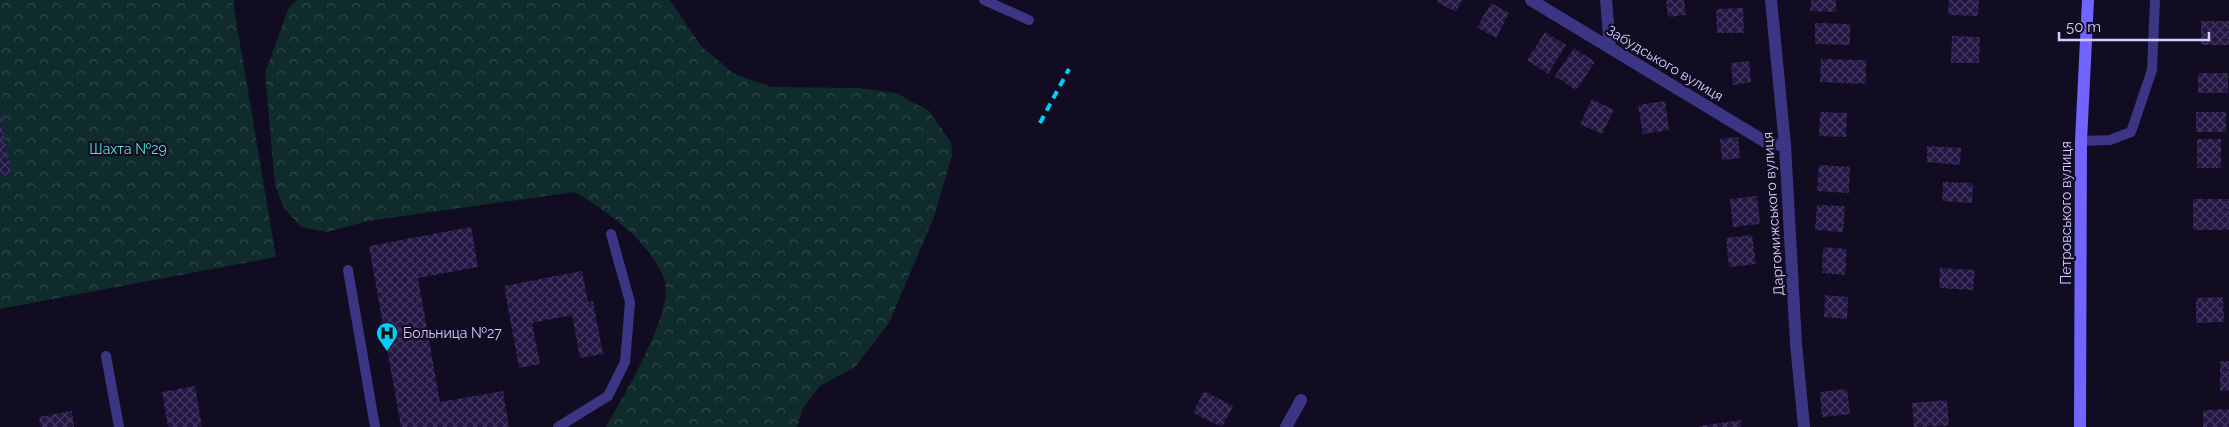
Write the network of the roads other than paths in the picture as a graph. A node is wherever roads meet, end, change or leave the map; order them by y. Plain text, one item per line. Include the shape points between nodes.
1 (984, 0) edge
2 (1532, 0) edge
3 (1606, 0) edge
4 (1771, 0) edge
5 (2088, 0) edge
6 (2155, 0) edge
7 (1029, 20) dead end
8 (1610, 47) junction
9 (2081, 141) junction
10 (1785, 145) junction
11 (611, 234) dead end
12 (348, 270) dead end
13 (106, 356) dead end
14 (1301, 400) dead end
15 (119, 427) edge
16 (375, 427) edge
17 (558, 427) edge
18 (1286, 427) edge
19 (1804, 427) edge
20 (2080, 427) edge

1 - 7 lane
2 - 8 street, Забудського вулиця
3 - 8 street
4 - 10 street, Даргомижського вулиця
5 - 9 main road, Петровського вулиця
6 - 9 lane via 2152,70 2131,132 2110,140
8 - 10 street, Забудського вулиця via 1769,144
9 - 20 main road, Петровського вулиця
10 - 19 street, Даргомижського вулиця
11 - 17 lane via 630,302 625,362 608,396
12 - 16 lane
13 - 15 lane
14 - 18 street

